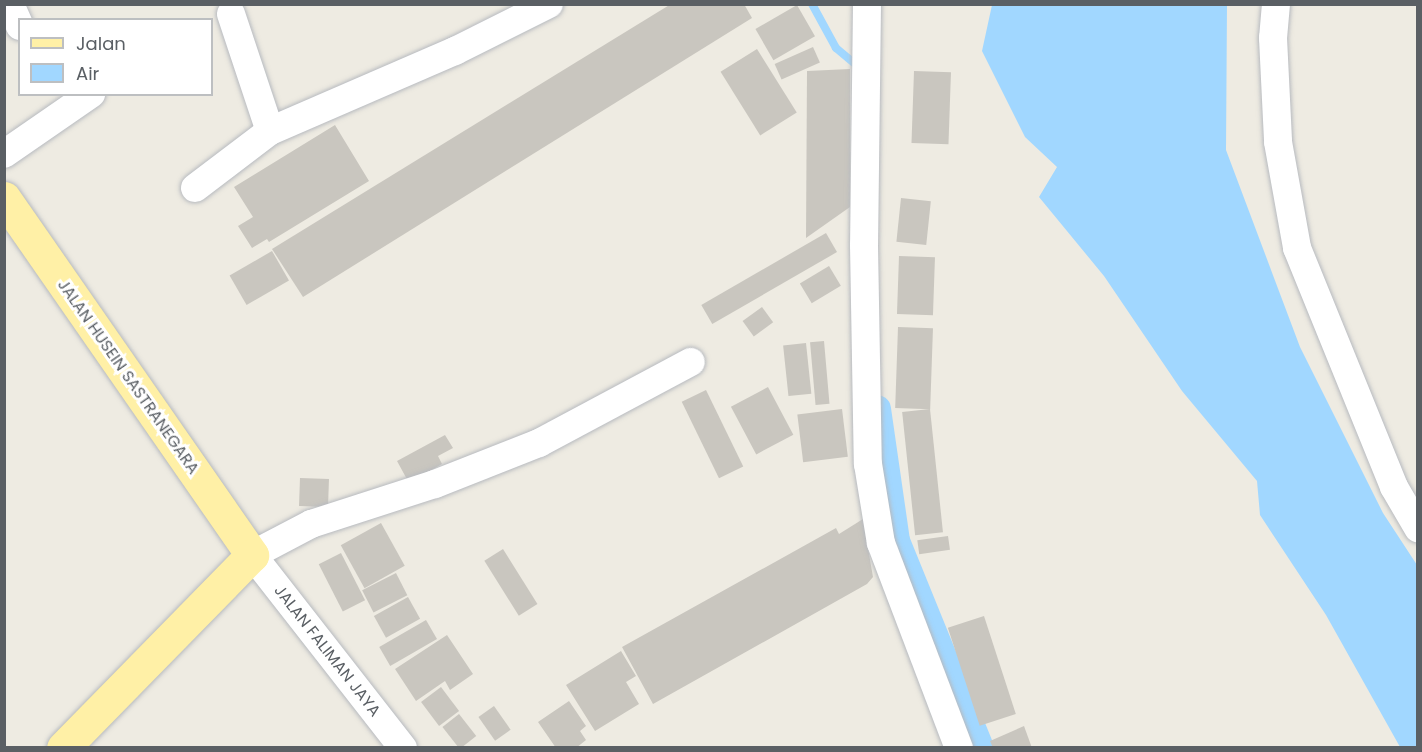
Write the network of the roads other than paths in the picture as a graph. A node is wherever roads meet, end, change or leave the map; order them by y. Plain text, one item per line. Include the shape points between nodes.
1 (10, 4) edge
2 (549, 4) edge
3 (867, 4) edge
4 (1276, 4) edge
5 (230, 15) edge
6 (18, 22) edge
7 (77, 98) edge
8 (270, 131) junction
9 (14, 146) edge
10 (195, 188) dead end
11 (4, 198) edge
12 (691, 362) dead end
13 (1418, 528) edge
14 (252, 555) junction
15 (63, 747) edge
16 (403, 747) edge
17 (959, 747) edge

1 - 6 street
2 - 8 street via 455,51
3 - 17 street via 864,245 868,464 881,543
4 - 13 street via 1273,38 1278,142 1297,248 1394,487
5 - 8 street
7 - 9 street
8 - 10 street
11 - 14 main road, JALAN HUSEIN SASTRANEGARA
12 - 14 street via 539,443 435,484 311,524
14 - 15 main road
14 - 16 street, JALAN FALIMAN JAYA

